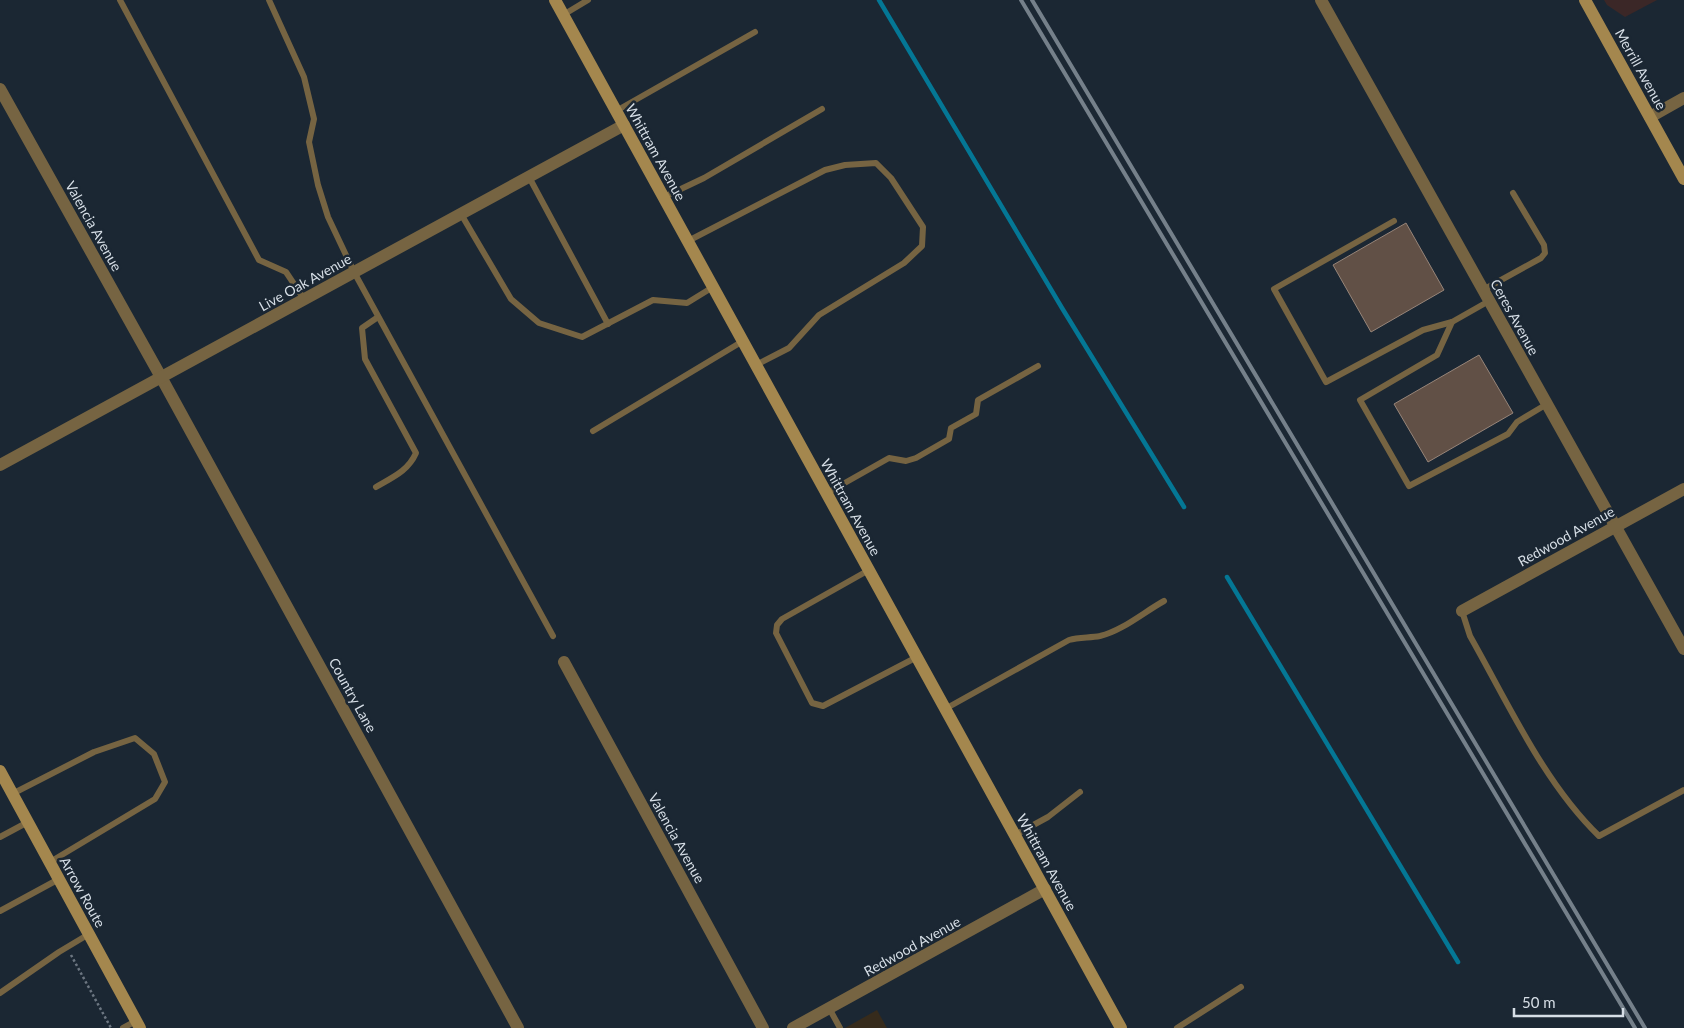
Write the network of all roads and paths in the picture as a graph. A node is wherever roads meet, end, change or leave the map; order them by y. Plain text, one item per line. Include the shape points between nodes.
1 (120, 0) edge
2 (269, 0) edge
3 (555, 0) edge
4 (588, 0) edge
5 (1321, 0) edge
6 (1585, 0) edge
7 (563, 14) junction
8 (755, 32) dead end
9 (0, 89) edge
10 (1684, 98) edge
11 (822, 109) dead end
12 (616, 111) junction
13 (1650, 117) junction
14 (624, 126) junction
15 (529, 177) junction
16 (1684, 179) edge
17 (1513, 193) dead end
18 (664, 197) junction
19 (461, 214) junction
20 (1394, 222) dead end
21 (688, 241) junction
22 (354, 272) junction
23 (713, 287) junction
24 (1486, 296) junction
25 (304, 299) junction
26 (378, 317) junction
27 (1452, 322) junction
28 (608, 324) junction
29 (743, 341) junction
30 (756, 364) junction
31 (1038, 366) dead end
32 (161, 377) junction
33 (1547, 404) junction
34 (593, 431) dead end
35 (0, 465) edge
36 (376, 487) dead end
37 (1684, 489) edge
38 (827, 494) junction
39 (1615, 526) junction
40 (869, 570) junction
41 (1164, 601) dead end
42 (1462, 611) joint
43 (553, 636) dead end
44 (1683, 643) edge
45 (917, 658) junction
46 (564, 662) dead end
47 (945, 709) junction
48 (1, 775) edge
49 (1684, 790) edge
50 (1080, 792) dead end
51 (12, 794) junction
52 (28, 822) junction
53 (1015, 835) junction
54 (0, 837) edge
55 (50, 862) junction
56 (59, 879) junction
57 (1045, 889) junction
58 (0, 912) edge
59 (89, 934) junction
60 (67, 947) junction
61 (1240, 987) dead end
62 (0, 993) edge
63 (829, 1008) junction
64 (138, 1025) edge
65 (111, 1028) edge
66 (123, 1028) edge
67 (518, 1028) edge
68 (763, 1028) edge
69 (793, 1028) edge
70 (840, 1028) edge
71 (1121, 1028) edge
72 (1177, 1028) edge

1 - 25 lane via 259,260 286,272
2 - 22 lane via 304,77 314,119 309,142 318,185 328,217
3 - 7 street, Whittram Avenue
4 - 7 lane
5 - 24 street, Ceres Avenue
6 - 13 street, Merrill Avenue
7 - 12 street, Whittram Avenue
8 - 12 lane
9 - 32 street, Valencia Avenue
10 - 13 street
11 - 18 lane via 704,178
12 - 14 street, Whittram Avenue
13 - 16 street, Merrill Avenue
14 - 15 street, Live Oak Avenue
14 - 18 street, Whittram Avenue
15 - 19 street, Live Oak Avenue
15 - 28 lane
17 - 24 lane via 1544,245 1545,253
18 - 21 street, Whittram Avenue
19 - 22 street, Live Oak Avenue
19 - 28 lane via 511,299 539,323 582,337
20 - 27 lane via 1274,290 1326,382 1423,330
21 - 23 street, Whittram Avenue
21 - 30 lane via 824,170 845,165 876,164 891,178 923,227 922,246 904,264 819,315 789,348
22 - 25 street, Live Oak Avenue
22 - 26 lane
23 - 28 lane via 687,303 654,300
23 - 29 street, Whittram Avenue
24 - 27 lane
24 - 33 street, Ceres Avenue
25 - 32 street, Live Oak Avenue
26 - 36 lane via 362,328 365,359 416,453 402,472
26 - 43 lane
27 - 33 lane via 1437,354 1360,400 1409,486 1508,434 1517,422
29 - 30 street, Whittram Avenue
29 - 34 lane
30 - 38 street, Whittram Avenue
31 - 38 lane via 978,400 976,414 951,428 949,439 916,458 906,461 889,458
32 - 35 street, Live Oak Avenue
32 - 67 street, Country Lane
33 - 39 street, Ceres Avenue
37 - 39 street, Redwood Avenue
38 - 40 street, Whittram Avenue
39 - 42 street, Redwood Avenue
39 - 44 street, Ceres Avenue
40 - 45 street, Whittram Avenue
40 - 45 lane via 782,619 777,625 776,633 804,690 812,704 823,706
41 - 47 lane via 1112,631 1069,640
42 - 49 lane via 1470,636 1559,792 1599,836
45 - 47 street, Whittram Avenue
46 - 68 street, Valencia Avenue
47 - 53 street, Whittram Avenue
48 - 51 street, Arrow Route
50 - 53 lane
51 - 52 street, Arrow Route
51 - 55 lane via 94,752 135,738 154,754 166,782 156,799
52 - 54 lane
52 - 55 street, Arrow Route
53 - 57 street, Whittram Avenue
55 - 56 street, Arrow Route
56 - 58 lane
56 - 59 street, Arrow Route
57 - 63 street, Redwood Avenue
57 - 71 street, Whittram Avenue
59 - 60 lane
59 - 64 street, Arrow Route
60 - 62 lane
60 - 65 path
61 - 72 lane
63 - 69 street, Redwood Avenue
63 - 70 lane
64 - 66 lane

